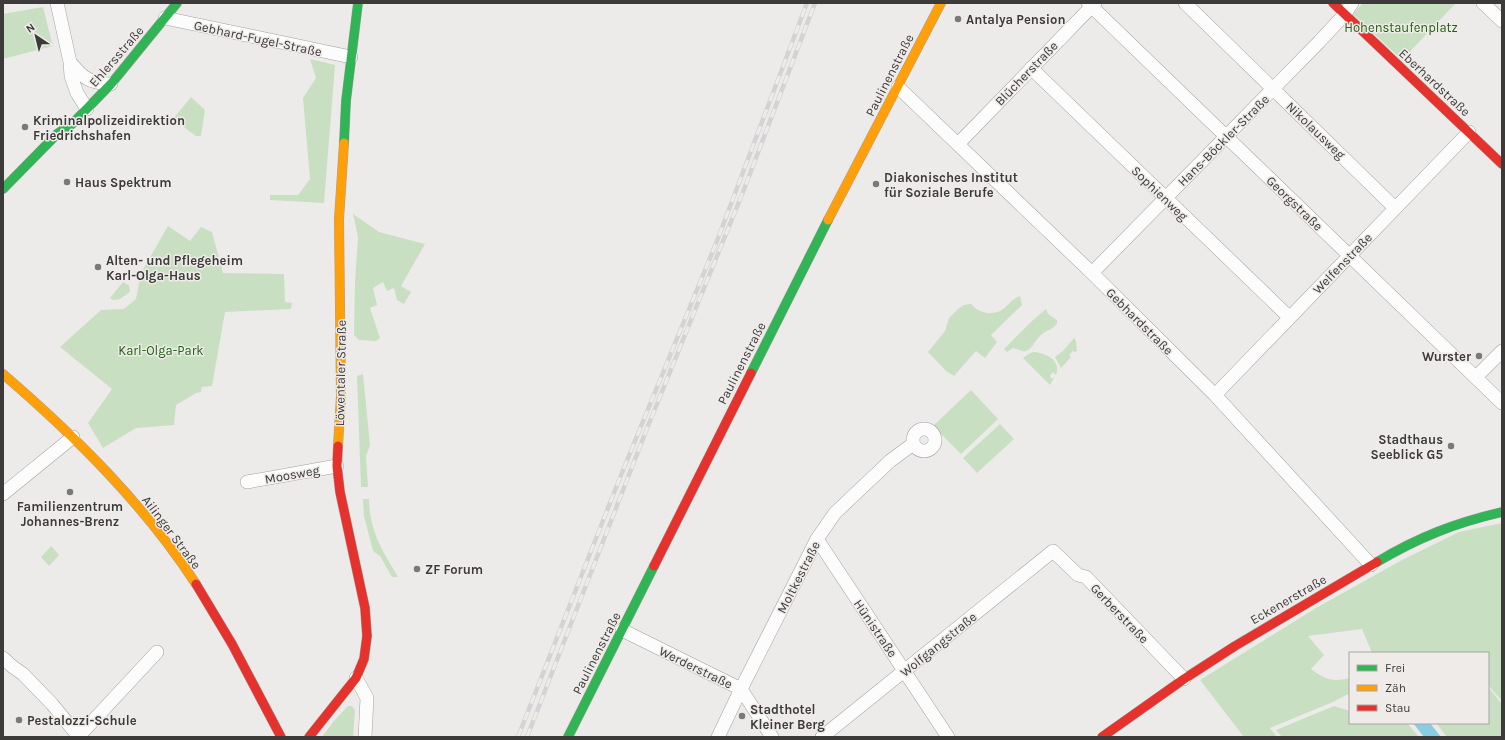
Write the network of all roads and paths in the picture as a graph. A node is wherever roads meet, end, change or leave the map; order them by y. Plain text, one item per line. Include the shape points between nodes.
1 (57, 3) edge
2 (177, 3) edge
3 (358, 3) edge
4 (941, 3) edge
5 (1185, 3) edge
6 (1333, 3) edge
7 (1352, 3) edge
8 (1483, 3) edge
9 (1091, 4) edge
10 (1345, 14) junction
11 (165, 18) junction
12 (1502, 21) edge
13 (351, 57) junction
14 (70, 62) junction
15 (1031, 68) junction
16 (111, 84) junction
17 (898, 87) junction
18 (1274, 89) junction
19 (87, 109) junction
20 (72, 124) junction
21 (1469, 132) junction
22 (1226, 136) junction
23 (65, 140) dead end
24 (958, 144) junction
25 (1502, 164) edge
26 (3, 189) edge
27 (1166, 198) junction
28 (1395, 208) junction
29 (1349, 256) junction
30 (1092, 273) junction
31 (1289, 317) junction
32 (1502, 351) edge
33 (3, 374) edge
34 (1476, 378) junction
35 (1215, 395) junction
36 (1502, 403) edge
37 (73, 437) junction
38 (913, 444) dead end
39 (337, 466) junction
40 (248, 482) dead end
41 (3, 494) edge
42 (1502, 512) edge
43 (818, 539) junction
44 (1053, 551) joint
45 (1371, 565) junction
46 (622, 630) junction
47 (157, 652) dead end
48 (3, 658) edge
49 (905, 671) junction
50 (356, 678) junction
51 (1184, 679) junction
52 (741, 689) junction
53 (79, 737) edge
54 (281, 737) edge
55 (309, 737) edge
56 (365, 737) edge
57 (568, 737) edge
58 (718, 737) edge
59 (772, 737) edge
60 (822, 737) edge
61 (948, 737) edge
62 (1102, 737) edge

1 - 14 street
2 - 11 main road, Ehlersstraße
3 - 13 main road, Löwentaler Straße
4 - 17 main road, Paulinenstraße
5 - 18 street, Nikolausweg
6 - 10 main road, Eberhardstraße
7 - 10 street, Hans-Böckler-Straße
8 - 12 street
9 - 15 street, Blücherstraße
9 - 22 street, Georgstraße
10 - 18 street, Hans-Böckler-Straße
10 - 21 main road, Eberhardstraße
11 - 13 street, Gebhard-Fugel-Straße
11 - 16 main road, Ehlersstraße
13 - 39 main road, Löwentaler Straße via 339,219 341,396
14 - 16 street via 82,76 100,84
14 - 19 street via 71,76 77,93
15 - 24 street, Blücherstraße
15 - 27 street, Sophienweg
16 - 19 main road, Ehlersstraße
17 - 24 street, Gebhardstraße
17 - 46 main road, Paulinenstraße via 851,175
18 - 22 street, Hans-Böckler-Straße
18 - 28 street, Nikolausweg
19 - 20 main road, Ehlersstraße
20 - 23 main road, Ehlersstraße
20 - 26 main road, Ehlersstraße via 57,134
21 - 25 main road, Eberhardstraße
21 - 28 street, Welfenstraße
22 - 27 street, Hans-Böckler-Straße
22 - 29 street, Georgstraße
24 - 30 street, Gebhardstraße
27 - 30 street, Hans-Böckler-Straße
27 - 31 street, Sophienweg
28 - 29 street, Welfenstraße
29 - 31 street, Welfenstraße
29 - 34 street, Georgstraße
30 - 35 street, Gebhardstraße
31 - 35 street, Welfenstraße
32 - 34 street
33 - 37 main road, Ailinger Straße
34 - 36 street, Georgstraße
35 - 45 street, Gebhardstraße
37 - 41 street
37 - 54 main road, Ailinger Straße via 141,510 172,551 225,632
38 - 43 street, Moltkestraße via 890,461 835,513
39 - 40 street, Moosweg
39 - 50 main road, Löwentaler Straße via 340,492 365,608 367,636 364,659
42 - 45 main road, Eckenerstraße via 1425,535
43 - 49 street, Hünistraße
43 - 52 street, Moltkestraße
44 - 49 street, Wolfgangstraße
44 - 51 street, Gerberstraße via 1078,575 1086,577
45 - 51 main road, Eckenerstraße
46 - 52 street, Werderstraße
46 - 57 main road, Paulinenstraße
47 - 53 street
48 - 53 street via 23,674 52,704
49 - 60 street, Wolfgangstraße
49 - 61 street, Hünistraße
50 - 55 main road, Löwentaler Straße
50 - 56 street via 367,698
51 - 62 main road, Eckenerstraße
52 - 58 street, Moltkestraße
52 - 59 street, Werderstraße

